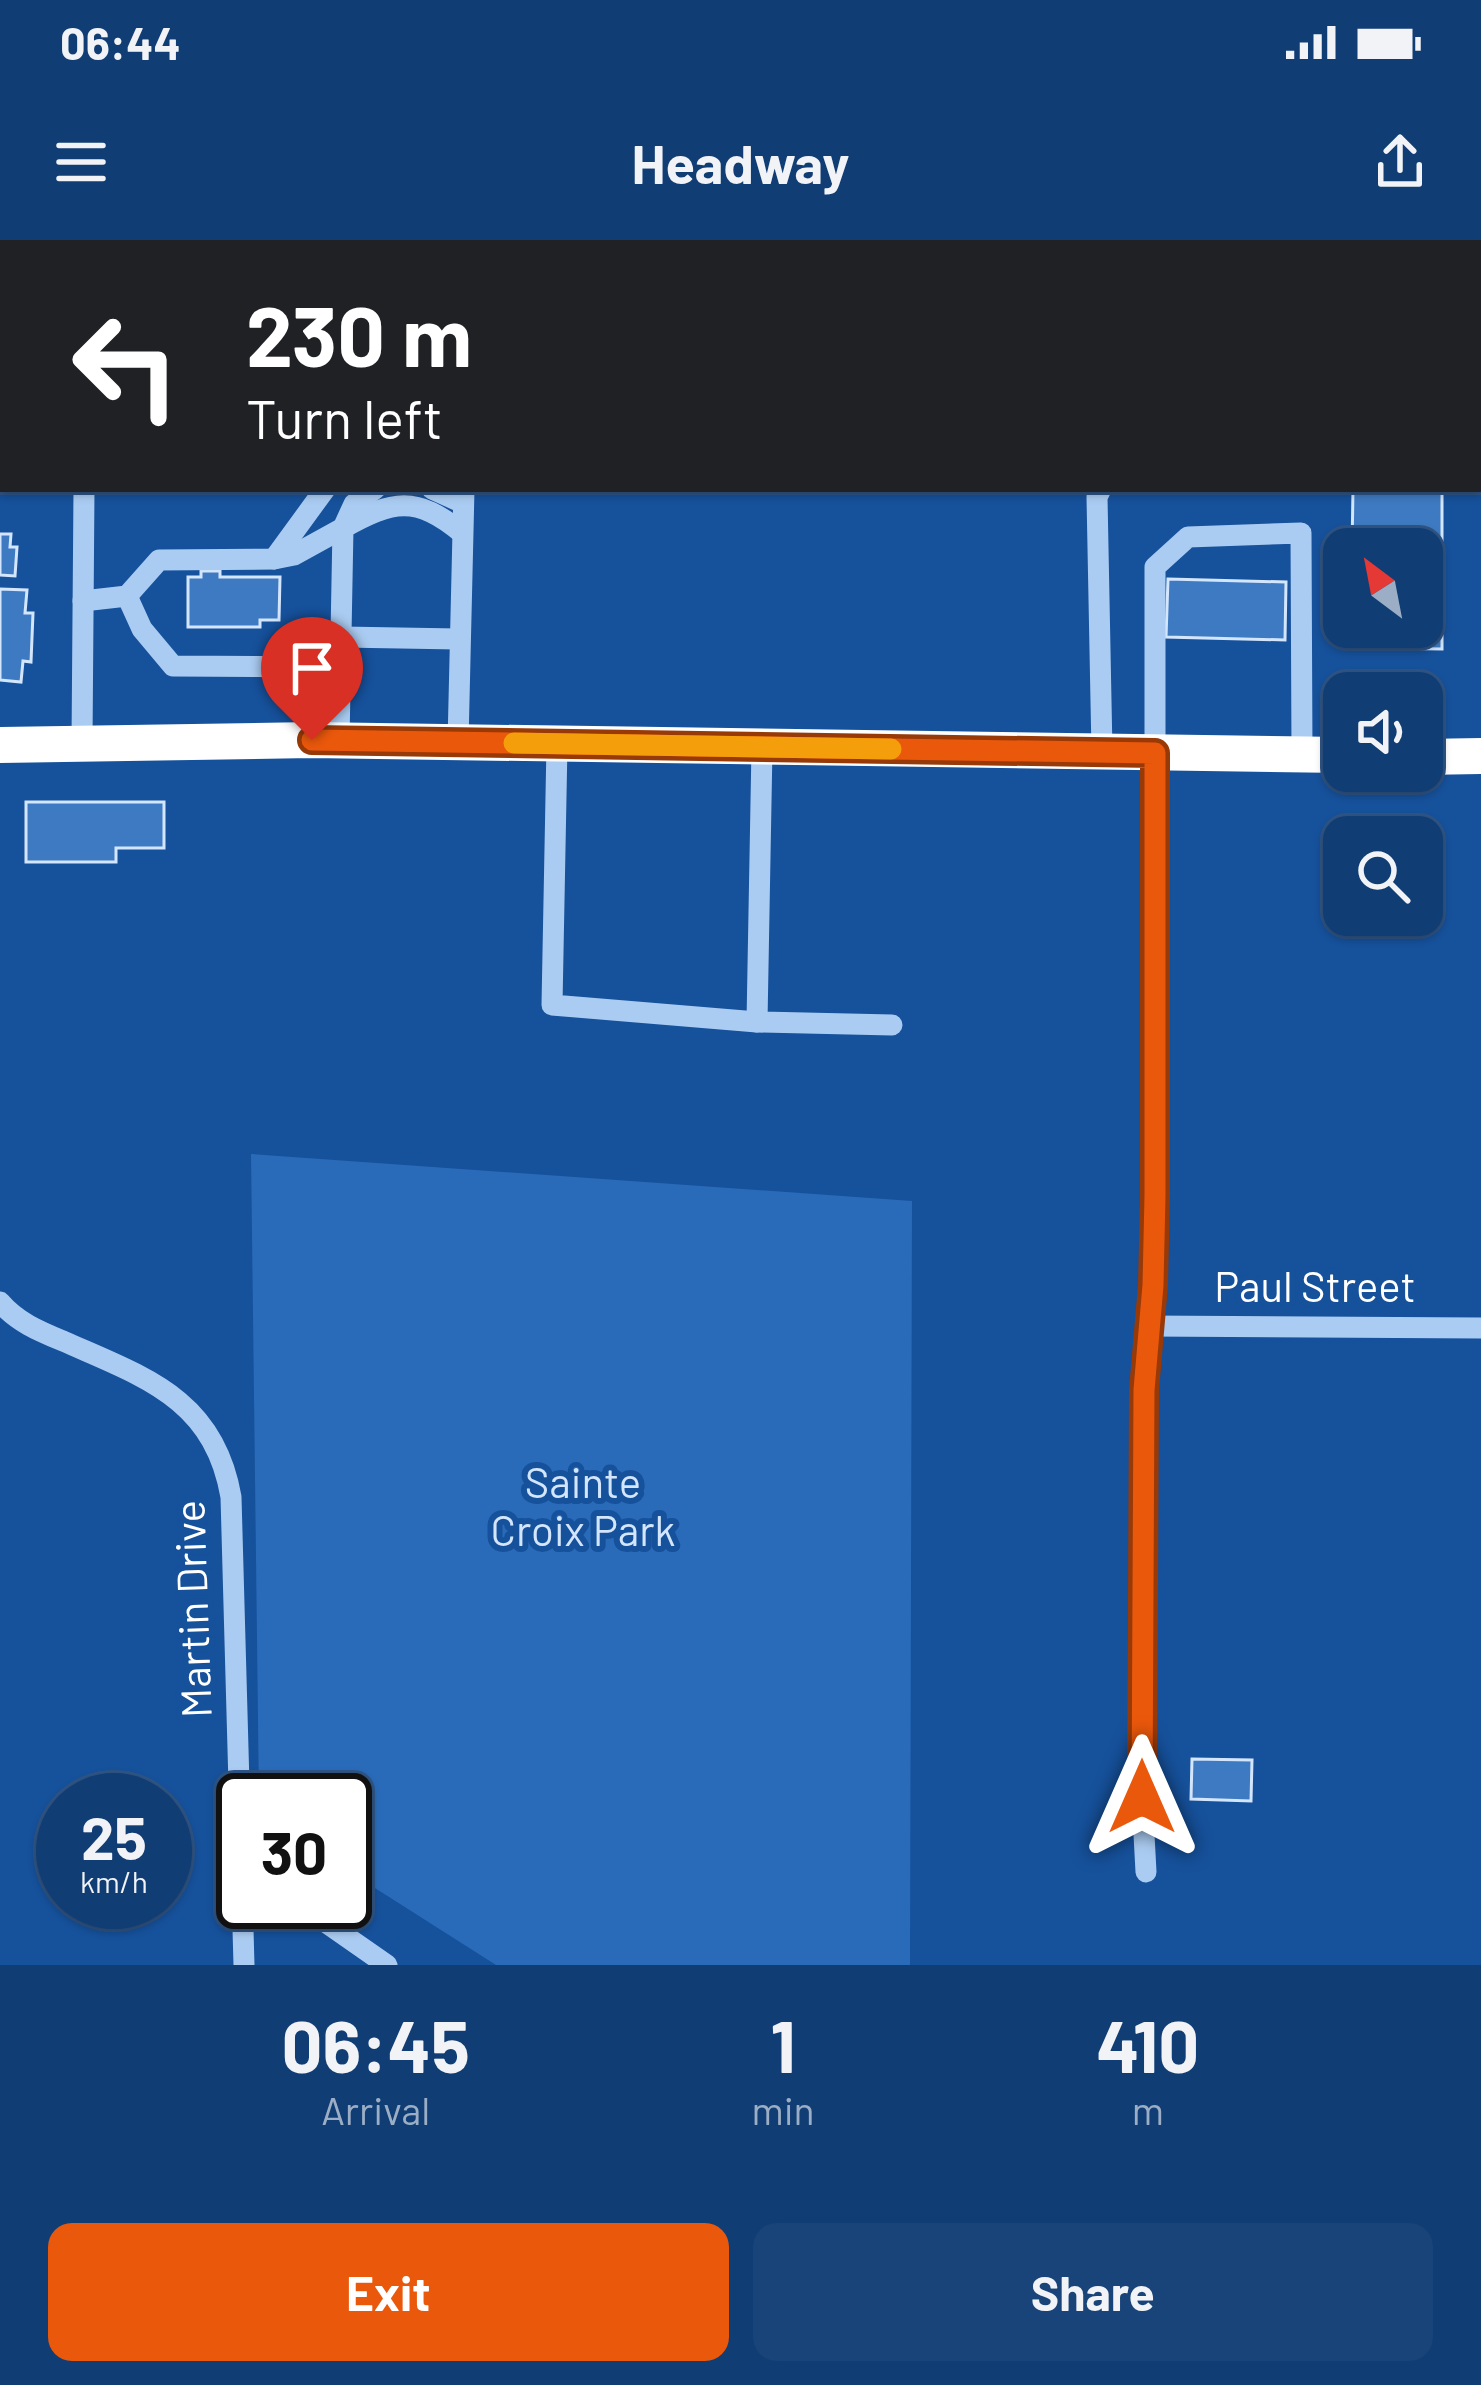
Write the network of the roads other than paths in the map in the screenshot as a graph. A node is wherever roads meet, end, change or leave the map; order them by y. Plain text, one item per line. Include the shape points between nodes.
1 (84, 492) edge
2 (323, 492) edge
3 (371, 492) edge
4 (1100, 492) edge
5 (464, 496) edge
6 (343, 528) junction
7 (461, 533) junction
8 (274, 559) junction
9 (127, 596) junction
10 (83, 601) junction
11 (342, 637) junction
12 (458, 639) junction
13 (340, 667) junction
14 (339, 740) junction
15 (458, 742) junction
16 (82, 743) junction
17 (557, 744) junction
18 (0, 745) edge
19 (762, 747) junction
20 (1102, 752) junction
21 (1155, 753) junction
22 (1302, 754) junction
23 (1323, 754) edge
24 (1481, 756) edge
25 (1443, 757) edge
26 (757, 1022) junction
27 (892, 1025) dead end
28 (0, 1302) edge
29 (1148, 1326) junction
30 (1481, 1328) edge
31 (239, 1773) edge
32 (1146, 1872) dead end
33 (243, 1929) edge
34 (335, 1929) edge
35 (244, 1965) edge
36 (387, 1965) edge

1 - 10 street
2 - 8 street
3 - 6 street
4 - 20 street
5 - 7 street
6 - 7 street via 405,504 434,510
6 - 8 street
6 - 11 street
7 - 12 street
8 - 9 street via 159,560
9 - 10 street
9 - 13 street via 173,665
10 - 16 street
11 - 12 street
11 - 13 street
12 - 15 street
13 - 14 street
14 - 15 highway
14 - 16 highway
15 - 17 highway
16 - 18 highway
17 - 19 highway
17 - 26 street via 552,1005
19 - 20 highway
19 - 26 street
20 - 21 highway
21 - 22 highway
21 - 22 street via 1155,567 1188,537 1300,533
21 - 29 street
22 - 23 highway
24 - 25 highway
26 - 27 street
28 - 31 street, Martin Drive via 27,1325 154,1382 215,1442 231,1497
29 - 30 street, Paul Street
29 - 32 street
33 - 35 street, Martin Drive
34 - 36 street

